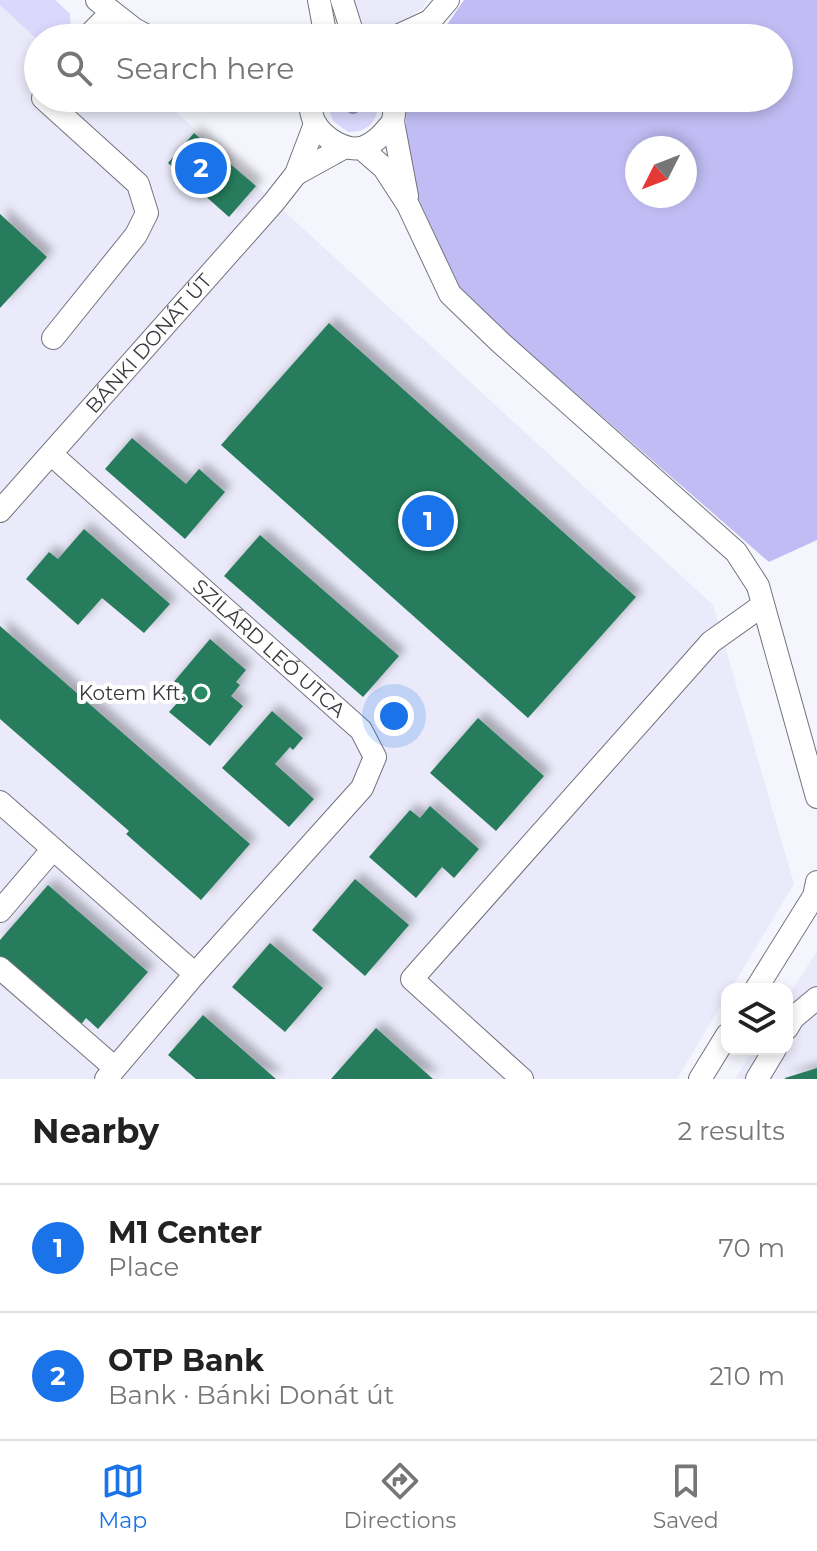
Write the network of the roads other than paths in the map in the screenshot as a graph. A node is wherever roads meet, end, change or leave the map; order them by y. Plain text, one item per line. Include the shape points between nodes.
1 (319, 0) edge
2 (342, 0) edge
3 (448, 0) edge
4 (104, 6) edge
5 (94, 24) edge
6 (127, 24) edge
7 (323, 24) edge
8 (350, 24) edge
9 (430, 24) edge
10 (58, 112) edge
11 (312, 112) edge
12 (394, 112) edge
13 (393, 122) junction
14 (315, 124) junction
15 (353, 148) junction
16 (296, 174) junction
17 (408, 205) junction
18 (53, 338) dead end
19 (51, 454) junction
20 (0, 511) edge
21 (763, 605) junction
22 (817, 797) edge
23 (0, 802) edge
24 (53, 849) junction
25 (816, 892) edge
26 (0, 911) edge
27 (0, 968) edge
28 (195, 974) junction
29 (760, 983) edge
30 (817, 998) edge
31 (793, 1018) edge
32 (721, 1045) edge
33 (771, 1055) edge
34 (111, 1074) edge
35 (522, 1079) edge
36 (700, 1079) edge
37 (757, 1079) edge

1 - 7 street
2 - 8 street
3 - 9 street
4 - 5 street
4 - 6 street
10 - 18 street via 138,184 147,213 136,235
11 - 14 street
12 - 13 street
13 - 15 street, BÁNKI DONÁT ÚT via 379,139
13 - 17 street
14 - 15 street via 327,137
14 - 16 street, BÁNKI DONÁT ÚT
15 - 16 street, BÁNKI DONÁT ÚT
15 - 17 street via 384,168
16 - 19 street, BÁNKI DONÁT ÚT
17 - 21 street via 450,294 736,552
19 - 20 street, BÁNKI DONÁT ÚT
19 - 28 street, SZILÁRD LEÓ UTCA via 361,730 375,757 362,788
21 - 22 street
21 - 35 street via 711,642 412,979
23 - 24 street
24 - 26 street
24 - 28 street
25 - 29 street
27 - 34 street
28 - 34 street
30 - 31 street
32 - 36 street
33 - 37 street

